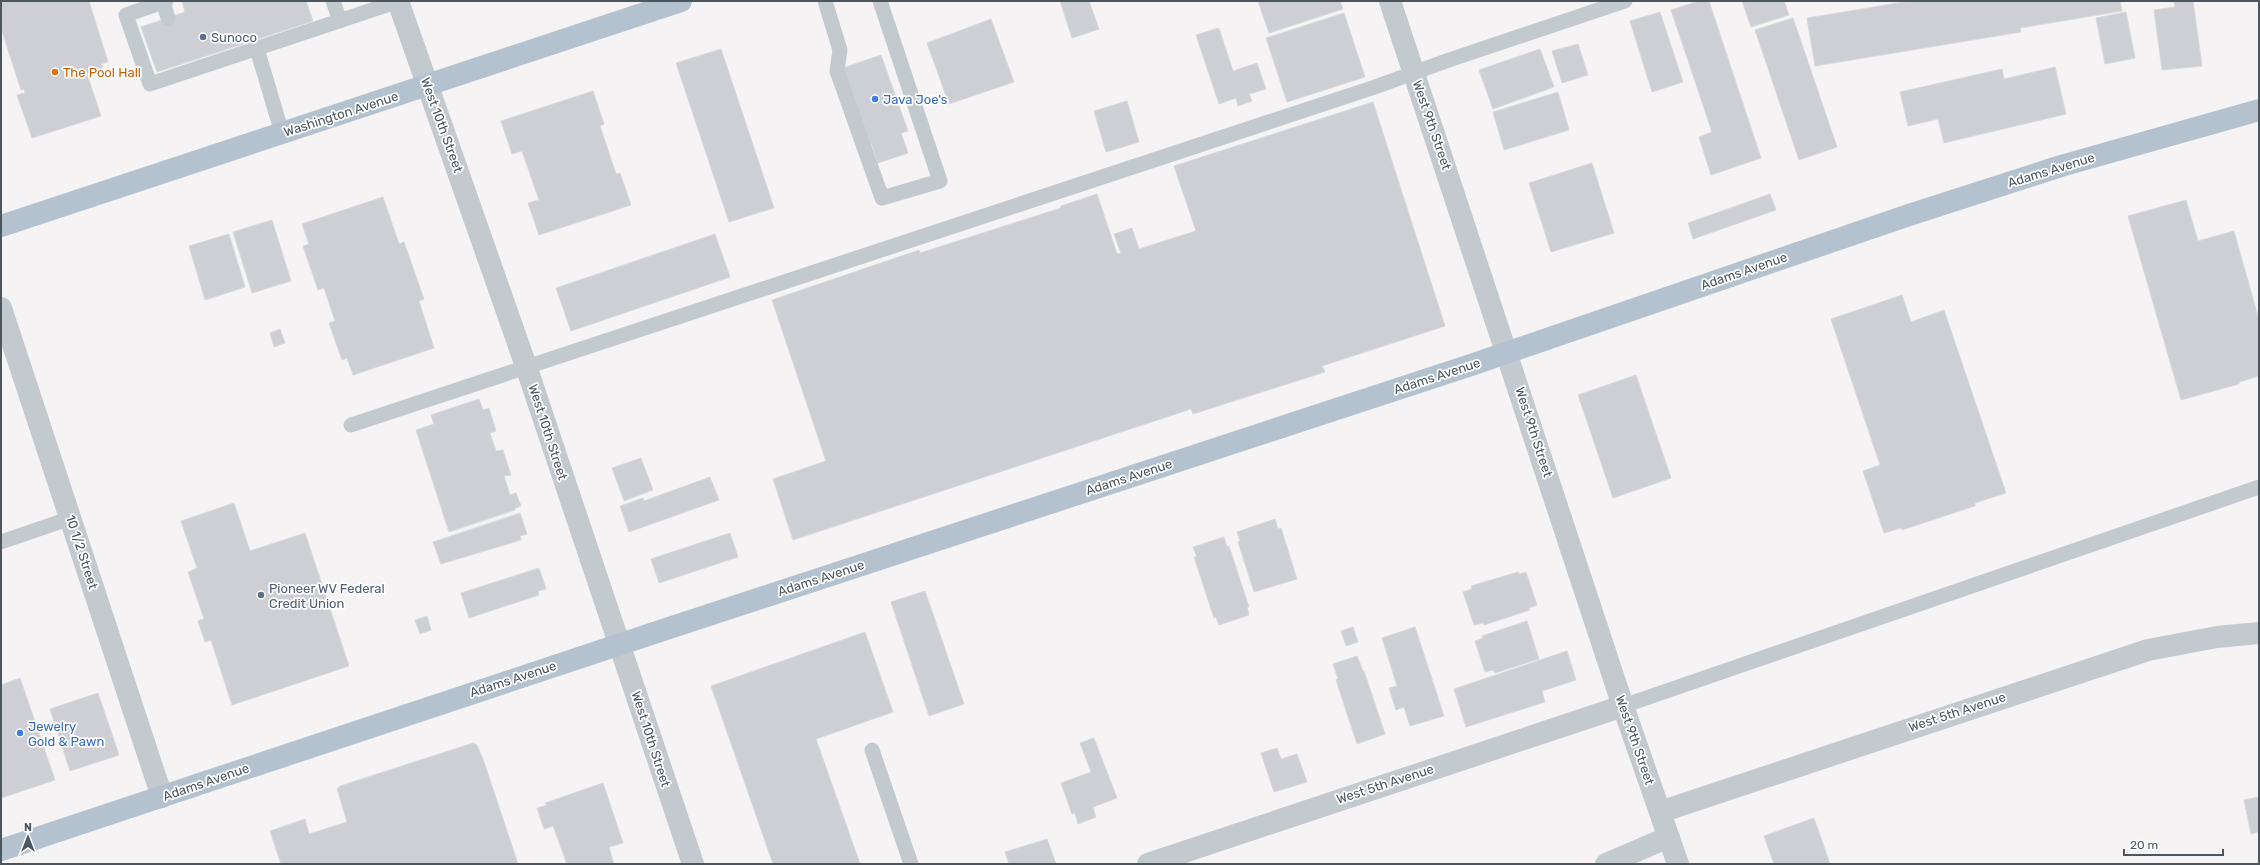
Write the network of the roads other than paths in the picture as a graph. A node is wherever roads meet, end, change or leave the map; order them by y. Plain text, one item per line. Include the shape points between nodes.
1 (333, 1) edge
2 (398, 1) edge
3 (681, 1) edge
4 (825, 1) edge
5 (880, 1) edge
6 (1390, 1) edge
7 (1625, 1) edge
8 (165, 2) edge
9 (143, 5) edge
10 (168, 18) dead end
11 (340, 21) junction
12 (257, 49) junction
13 (1414, 73) junction
14 (428, 85) junction
15 (2259, 110) edge
16 (282, 133) junction
17 (1, 226) edge
18 (1, 308) edge
19 (1508, 352) junction
20 (526, 366) junction
21 (351, 425) dead end
22 (2259, 487) edge
23 (71, 518) junction
24 (1, 542) edge
25 (2259, 633) edge
26 (619, 644) junction
27 (1623, 706) junction
28 (872, 750) dead end
29 (162, 797) junction
30 (1660, 812) junction
31 (1669, 837) junction
32 (1, 850) edge
33 (693, 864) edge
34 (911, 864) edge
35 (1148, 864) edge
36 (1606, 864) edge
37 (1678, 864) edge

1 - 11 lane
2 - 11 lane
2 - 14 street, West 10th Street
3 - 14 main road, Washington Avenue
4 - 5 lane via 840,50 837,71 882,198 940,181
6 - 13 street, West 9th Street
7 - 13 lane
8 - 9 lane
8 - 10 lane
9 - 12 lane via 126,15 150,84 184,68 233,52
11 - 12 lane via 292,32
12 - 16 lane
13 - 19 street, West 9th Street
13 - 20 lane
14 - 16 main road, Washington Avenue
14 - 20 street, West 10th Street
15 - 19 main road, Adams Avenue via 2061,166 1917,212
16 - 17 main road, Washington Avenue
18 - 23 street, 10 1/2 Street
19 - 26 main road, Adams Avenue
19 - 27 street, West 9th Street
20 - 21 lane
20 - 26 street, West 10th Street
22 - 27 lane
23 - 24 lane
23 - 29 street, 10 1/2 Street
25 - 30 street, West 5th Avenue via 2204,639 2148,650
26 - 29 main road, Adams Avenue
26 - 33 street, West 10th Street
27 - 30 street, West 9th Street
27 - 35 street, West 5th Avenue
28 - 34 lane
29 - 32 main road, Adams Avenue
30 - 31 street, West 9th Street
31 - 36 street
31 - 37 street, West 9th Street

